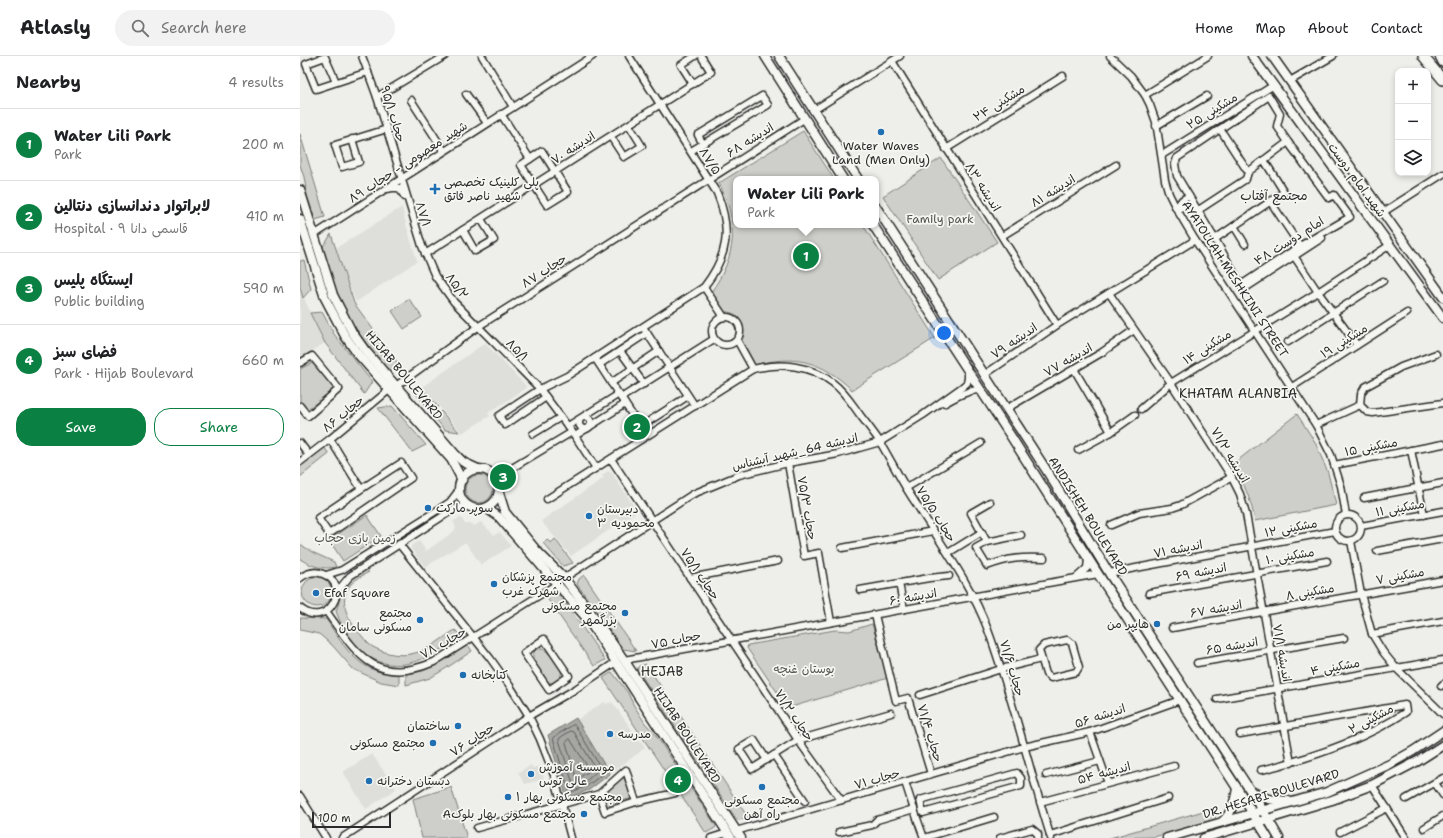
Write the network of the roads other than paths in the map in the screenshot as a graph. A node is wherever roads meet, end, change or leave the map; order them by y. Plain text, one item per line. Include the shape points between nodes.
1 (362, 56) edge
2 (445, 56) edge
3 (482, 56) edge
4 (592, 56) edge
5 (628, 56) edge
6 (695, 56) edge
7 (701, 56) edge
8 (765, 56) edge
9 (779, 56) edge
10 (900, 56) edge
11 (1110, 56) edge
12 (1208, 56) edge
13 (1252, 56) edge
14 (1272, 56) edge
15 (1333, 56) edge
16 (1423, 56) edge
17 (1440, 56) edge
18 (892, 61) junction
19 (1443, 62) edge
20 (368, 72) junction
21 (1063, 76) dead end
22 (1443, 80) edge
23 (336, 82) junction
24 (1290, 82) junction
25 (693, 84) junction
26 (1274, 85) junction
27 (466, 94) dead end
28 (1145, 95) junction
29 (1207, 96) dead end
30 (377, 97) junction
31 (411, 100) dead end
32 (660, 105) junction
33 (513, 107) junction
34 (814, 110) junction
35 (501, 114) junction
36 (804, 119) junction
37 (487, 124) junction
38 (629, 125) junction
39 (1156, 126) junction
40 (387, 129) junction
41 (1220, 129) junction
42 (611, 137) junction
43 (352, 139) junction
44 (1288, 142) junction
45 (703, 144) junction
46 (946, 149) junction
47 (444, 151) junction
48 (691, 151) junction
49 (1162, 155) junction
50 (530, 159) junction
51 (1264, 160) junction
52 (1116, 165) dead end
53 (555, 172) junction
54 (1248, 172) junction
55 (1443, 174) edge
56 (841, 176) edge
57 (856, 176) edge
58 (402, 179) junction
59 (708, 179) junction
60 (534, 186) junction
61 (300, 190) edge
62 (384, 190) junction
63 (1189, 196) junction
64 (1270, 201) junction
65 (408, 202) junction
66 (1193, 205) junction
67 (1176, 208) junction
68 (1197, 211) junction
69 (879, 212) edge
70 (1382, 213) junction
71 (1351, 218) junction
72 (300, 219) edge
73 (481, 219) junction
74 (1372, 220) junction
75 (1234, 226) junction
76 (875, 228) edge
77 (463, 230) junction
78 (1002, 236) junction
79 (1215, 239) junction
80 (307, 240) edge
81 (1196, 240) junction
82 (1246, 244) dead end
83 (1390, 245) junction
84 (1300, 246) junction
85 (425, 254) junction
86 (1294, 256) junction
87 (1383, 281) dead end
88 (1244, 286) junction
89 (704, 287) junction
90 (1318, 292) junction
91 (1109, 293) junction
92 (1443, 297) edge
93 (1333, 313) junction
94 (1407, 313) dead end
95 (724, 316) junction
96 (1443, 318) edge
97 (1057, 325) junction
98 (479, 326) junction
99 (643, 327) junction
100 (1134, 330) junction
101 (1255, 331) junction
102 (647, 333) junction
103 (714, 339) junction
104 (737, 340) junction
105 (1288, 342) dead end
106 (1357, 345) junction
107 (620, 351) junction
108 (659, 351) junction
109 (1436, 354) dead end
110 (595, 358) junction
111 (300, 363) edge
112 (600, 364) junction
113 (669, 367) junction
114 (633, 368) junction
115 (753, 368) junction
116 (1074, 369) junction
117 (968, 372) junction
118 (984, 375) junction
119 (611, 383) junction
120 (1171, 383) junction
121 (644, 384) junction
122 (1292, 387) junction
123 (393, 388) junction
124 (540, 389) junction
125 (980, 390) junction
126 (620, 396) junction
127 (688, 396) junction
128 (546, 397) junction
129 (1443, 403) edge
130 (625, 404) junction
131 (1360, 405) junction
132 (300, 406) edge
133 (695, 406) junction
134 (1010, 406) dead end
135 (1141, 409) dead end
136 (922, 415) junction
137 (1135, 415) dead end
138 (561, 417) junction
139 (582, 417) junction
140 (1316, 425) junction
141 (640, 427) junction
142 (589, 428) junction
143 (572, 431) junction
144 (1022, 432) junction
145 (1111, 432) junction
146 (533, 434) dead end
147 (646, 436) junction
148 (1012, 438) junction
149 (330, 439) junction
150 (880, 442) junction
151 (300, 443) edge
152 (980, 443) dead end
153 (1443, 444) edge
154 (1078, 450) dead end
155 (1411, 450) junction
156 (309, 455) junction
157 (611, 459) junction
158 (300, 462) edge
159 (788, 463) junction
160 (1334, 465) junction
161 (596, 468) junction
162 (478, 469) junction
163 (504, 473) dead end
164 (1232, 478) junction
165 (462, 480) junction
166 (1443, 483) edge
167 (1418, 487) junction
168 (906, 488) junction
169 (361, 489) junction
170 (459, 490) junction
171 (499, 493) junction
172 (1364, 498) dead end
173 (547, 499) dead end
174 (990, 502) dead end
175 (470, 506) junction
176 (486, 508) junction
177 (1443, 512) edge
178 (1346, 515) junction
179 (1424, 515) junction
180 (651, 520) junction
181 (1111, 525) dead end
182 (1361, 526) junction
183 (933, 531) junction
184 (1335, 531) junction
185 (982, 532) junction
186 (1021, 534) dead end
187 (1443, 539) edge
188 (1351, 541) junction
189 (987, 542) junction
190 (399, 544) junction
191 (1252, 546) junction
192 (842, 548) dead end
193 (1377, 551) dead end
194 (948, 553) junction
195 (1044, 558) dead end
196 (1088, 558) junction
197 (778, 561) dead end
198 (1327, 561) dead end
199 (300, 568) edge
200 (1110, 573) junction
201 (1257, 573) junction
202 (326, 574) junction
203 (1098, 574) junction
204 (948, 576) dead end
205 (302, 577) edge
206 (690, 578) junction
207 (1074, 579) junction
208 (1443, 580) edge
209 (561, 581) junction
210 (899, 583) junction
211 (860, 590) dead end
212 (336, 593) junction
213 (1149, 593) dead end
214 (1361, 594) junction
215 (974, 597) junction
216 (904, 609) junction
217 (302, 610) edge
218 (326, 611) junction
219 (1264, 612) junction
220 (875, 615) junction
221 (1443, 621) edge
222 (831, 622) junction
223 (1172, 628) dead end
224 (1372, 634) junction
225 (473, 638) junction
226 (1344, 638) dead end
227 (731, 640) junction
228 (1270, 650) junction
229 (1042, 658) junction
230 (1443, 660) edge
231 (620, 661) junction
232 (1197, 663) dead end
233 (1396, 668) junction
234 (1001, 669) junction
235 (566, 679) junction
236 (1277, 689) junction
237 (574, 690) junction
238 (920, 695) dead end
239 (1217, 699) dead end
240 (1180, 700) junction
241 (648, 707) junction
242 (891, 714) dead end
243 (1442, 715) edge
244 (529, 716) junction
245 (1284, 727) junction
246 (1443, 731) edge
247 (1090, 732) junction
248 (1240, 734) dead end
249 (798, 740) junction
250 (1443, 744) edge
251 (1024, 747) junction
252 (774, 755) junction
253 (767, 760) junction
254 (1100, 761) junction
255 (1291, 763) junction
256 (1174, 766) dead end
257 (1261, 770) dead end
258 (931, 774) junction
259 (1032, 775) junction
260 (1046, 776) dead end
261 (1021, 778) junction
262 (1443, 778) edge
263 (905, 782) junction
264 (1108, 783) junction
265 (1434, 783) junction
266 (1372, 785) junction
267 (1237, 788) junction
268 (1251, 791) junction
269 (675, 793) dead end
270 (599, 794) junction
271 (300, 796) edge
272 (1443, 796) edge
273 (1168, 798) dead end
274 (1406, 799) dead end
275 (842, 800) junction
276 (805, 801) dead end
277 (1296, 801) junction
278 (636, 802) junction
279 (1040, 802) junction
280 (561, 805) junction
281 (1387, 808) junction
282 (914, 809) junction
283 (1263, 811) junction
284 (1253, 814) junction
285 (1443, 816) edge
286 (994, 817) dead end
287 (1268, 819) junction
288 (1222, 822) junction
289 (1259, 822) junction
290 (477, 828) dead end
291 (1424, 828) dead end
292 (839, 832) dead end
293 (1340, 832) dead end
294 (738, 834) edge
295 (1050, 834) edge
296 (729, 836) edge
297 (1038, 836) edge
298 (326, 838) edge
299 (342, 838) edge
300 (571, 838) edge
301 (711, 838) edge
302 (1000, 838) edge
303 (1167, 838) edge
304 (1204, 838) edge
305 (1268, 838) edge
306 (1279, 838) edge
307 (1406, 838) edge

1 - 20 street, حجاب ۹۵/۱
2 - 30 street
3 - 33 street
4 - 33 street, شهید معصومی - حجاب ۸۹
5 - 32 street, ۸۷/۵
6 - 25 street via 681,65
7 - 25 street, اندیشه ۷۰ via 711,72
8 - 36 main road
9 - 34 main road
10 - 18 street
11 - 28 street, AYATOLLAH MESHKINI STREET via 1131,76
12 - 28 street
13 - 26 main road, شهید امام دوست
14 - 24 main road, شهید امام دوست
15 - 24 street
16 - 22 highway
17 - 19 highway
18 - 34 street
18 - 46 street, اندیشه ۸۳
20 - 23 street
20 - 30 street, حجاب ۹۵/۱
21 - 46 street, مشکینی ۲۴
23 - 23 street via 316,89 306,64 325,57
24 - 70 main road, شهید امام دوست
25 - 32 street, اندیشه ۷۰
26 - 49 street, مشکینی ۲۵
26 - 74 main road, شهید امام دوست
27 - 37 street
28 - 39 street, AYATOLLAH MESHKINI STREET
29 - 39 street
30 - 40 street, حجاب ۹۵/۱
31 - 47 street
32 - 38 street, اندیشه ۷۰
32 - 48 street, ۸۷/۵
33 - 35 street, شهید معصومی - حجاب ۸۹
34 - 57 main road
35 - 37 street, شهید معصومی - حجاب ۸۹
35 - 50 street
36 - 56 main road
36 - 59 street, اندیشه ۶۸
37 - 47 street, شهید معصومی - حجاب ۸۹
38 - 42 street, اندیشه ۷۰
38 - 42 street via 642,146 624,157
39 - 49 street, AYATOLLAH MESHKINI STREET
40 - 43 street
40 - 58 street, حجاب ۹۵/۱
41 - 44 street via 1269,96 1280,114 1277,126
41 - 54 street
41 - 63 street via 1177,158 1177,176
42 - 53 street, اندیشه ۷۰
43 - 43 street via 335,144 342,167 359,162
44 - 51 street
44 - 71 street via 1329,198 1334,195
45 - 45 street via 768,105 762,96 698,135
45 - 48 street
46 - 78 street, اندیشه ۸۳
47 - 58 street, شهید معصومی - حجاب ۸۹
48 - 59 street, ۸۷/۵
49 - 67 street, AYATOLLAH MESHKINI STREET via 1165,180
50 - 53 street via 542,152
50 - 60 street via 521,165
51 - 54 street
51 - 64 street via 1284,192
52 - 78 street, اندیشه ۸۱
53 - 60 street, اندیشه ۷۰
53 - 60 street via 568,192 547,205
54 - 68 street via 1246,179
55 - 70 street
58 - 62 street, شهید معصومی - حجاب ۸۹
58 - 65 street, ۸۷/۱
59 - 89 street, ۸۷/۵ via 723,209 726,237 722,258
59 - 98 street, حجاب ۸۷
60 - 73 street, اندیشه ۷۰
61 - 80 main road, HIJAB BOULEVARD
62 - 65 street via 399,188
62 - 80 street, شهید معصومی - حجاب ۸۹
63 - 66 street
63 - 67 street
64 - 75 street
64 - 84 street
65 - 85 street, ۸۷/۱
66 - 67 street
66 - 68 street
67 - 81 street, AYATOLLAH MESHKINI STREET
68 - 79 street
69 - 118 main road, ANDISHEH BOULEVARD
70 - 74 main road
70 - 92 main road, شهید امام دوست
71 - 84 street, امام دوست ۴۸
71 - 86 street
72 - 80 main road, HIJAB BOULEVARD
73 - 77 street, اندیشه ۷۰
73 - 77 street via 494,240 476,251
74 - 83 main road, شهید امام دوست
75 - 79 street
75 - 82 street
76 - 117 main road, ANDISHEH BOULEVARD
77 - 85 street, اندیشه ۷۰
78 - 97 street, اندیشه ۸۳
79 - 88 street
80 - 123 main road, HIJAB BOULEVARD via 352,332
81 - 91 street, اندیشه ۷۹
81 - 101 street, AYATOLLAH MESHKINI STREET
83 - 90 street, مشکینی ۱۴
83 - 96 main road, شهید امام دوست
84 - 88 street, امام دوست ۴۸
85 - 98 street, ۸۵/۲ via 444,290
86 - 88 street
86 - 90 street
87 - 93 street
89 - 95 street
89 - 99 street
90 - 93 street
90 - 101 street, مشکینی ۱۴
91 - 97 street, اندیشه ۷۹
91 - 100 street, اندیشه ۷۱/۲
93 - 105 street
93 - 106 street
94 - 106 street, مشکینی ۱۹
95 - 103 street via 714,322 711,332
95 - 104 street via 734,319 738,324 740,329
97 - 118 street, اندیشه ۷۹
98 - 123 street, حجاب ۸۷
98 - 124 street, ۸۵/۱
99 - 102 street
99 - 110 street
100 - 116 street, اندیشه ۷۷
100 - 120 street, اندیشه ۷۱/۲
101 - 120 street, مشکینی ۱۴
101 - 122 street, AYATOLLAH MESHKINI STREET
102 - 107 street
102 - 108 street
103 - 104 street via 727,345
103 - 113 street
104 - 115 street
106 - 122 street, مشکینی ۱۹
107 - 112 street
107 - 114 street
108 - 113 street
108 - 114 street
109 - 131 street via 1401,367 1365,387 1360,394
110 - 112 street
110 - 124 street
111 - 132 street via 312,356 339,389 308,416
112 - 119 street
113 - 121 street
113 - 127 street
114 - 119 street
114 - 121 street
115 - 133 street
115 - 150 street, حجاب ۷۵/۵ via 787,365 820,374 846,395
116 - 134 street, اندیشه ۷۷
116 - 145 street
117 - 125 main road, ANDISHEH BOULEVARD
117 - 136 street via 967,383
118 - 144 main road, ANDISHEH BOULEVARD
119 - 126 street
120 - 135 street, مشکینی ۱۴
120 - 164 street, اندیشه ۷۱/۲
121 - 126 street
122 - 140 street, AYATOLLAH MESHKINI STREET
123 - 149 street, حجاب ۸۶
123 - 162 main road, HIJAB BOULEVARD via 463,462
123 - 165 main road, HIJAB BOULEVARD via 451,459
124 - 128 street, ۸۵/۱
124 - 128 street via 499,416 505,425
125 - 136 street via 964,393
125 - 148 main road, ANDISHEH BOULEVARD
126 - 130 street
126 - 139 street
127 - 133 street
127 - 141 street
128 - 138 street, ۸۵/۱
129 - 131 street via 1374,413 1367,412
130 - 141 street
130 - 142 street
131 - 140 street
133 - 147 street
136 - 150 street, اندیشه 64_شهید آبشناس
137 - 145 street
138 - 143 street, ۸۵/۱
138 - 146 street
139 - 142 street via 590,421
139 - 142 street via 579,426
139 - 143 street
140 - 160 street, AYATOLLAH MESHKINI STREET
141 - 147 street
142 - 143 street
143 - 161 street, ۸۵/۱
143 - 163 street
144 - 148 main road
144 - 200 main road, ANDISHEH BOULEVARD
145 - 154 street
147 - 157 street
148 - 196 main road, ANDISHEH BOULEVARD
149 - 156 street, حجاب ۸۶
149 - 169 street
150 - 159 street, اندیشه 64_شهید آبشناس via 838,454
150 - 168 street, حجاب ۷۵/۵
151 - 156 street
152 - 168 street
153 - 155 street, مشکینی ۱۵
155 - 160 street, مشکینی ۱۵
155 - 167 street
156 - 158 street, حجاب ۸۶
157 - 161 street
157 - 180 street, حجاب ۷۵/۱
159 - 180 street, اندیشه 64_شهید آبشناس via 739,474 693,494
159 - 222 street, حجاب ۷۵/۳ via 804,556 818,553
160 - 178 street, AYATOLLAH MESHKINI STREET
161 - 173 street
162 - 165 main road via 468,472
162 - 171 main road via 493,474 498,482
164 - 181 street via 1181,505 1139,513
164 - 191 street, اندیشه ۷۱/۲ via 1246,514
165 - 170 main road
166 - 167 street
167 - 172 street
167 - 179 street
168 - 183 street, حجاب ۷۵/۵
169 - 169 street via 401,463 411,478 329,534 318,518
170 - 175 main road
170 - 202 street via 444,506 342,570
171 - 176 main road via 494,502
171 - 209 main road, HIJAB BOULEVARD via 505,512
174 - 185 street via 971,513
175 - 176 main road
175 - 190 street via 454,509
176 - 209 main road, HIJAB BOULEVARD via 499,517 525,548
177 - 179 street, مشکینی ۱۱
178 - 182 street via 1356,517
178 - 184 street via 1337,520
179 - 182 street, مشکینی ۱۱
180 - 206 street, حجاب ۷۵/۱
180 - 209 street, اندیشه 64_شهید آبشناس
182 - 188 street via 1359,535
183 - 192 street
183 - 194 street, حجاب ۷۵/۵
184 - 188 street via 1341,539
184 - 191 street, مشکینی ۱۲
185 - 189 street
185 - 194 street
186 - 189 street
187 - 193 street
188 - 214 street
189 - 195 street via 976,548 987,566 1022,557
190 - 212 street via 350,576
190 - 225 street
191 - 200 street, اندیشه ۷۱
191 - 201 street, اندیشه ۷۱/۱
194 - 215 street, حجاب ۷۵/۵
196 - 203 main road, ANDISHEH BOULEVARD
196 - 207 street via 1087,568
197 - 206 street
198 - 201 street, مشکینی ۱۰
199 - 205 street
200 - 268 main road, ANDISHEH BOULEVARD
201 - 213 street, اندیشه ۶۹
201 - 219 street, اندیشه ۷۱/۱
202 - 205 street via 315,572
202 - 212 street via 334,582
203 - 207 street, اندیشه ۶۰
203 - 240 main road, ANDISHEH BOULEVARD
204 - 210 street
206 - 227 street, حجاب ۷۵/۱
207 - 215 street, اندیشه ۶۰
208 - 214 street, مشکینی ۷
209 - 225 street, حجاب ۷۸
209 - 231 main road, HIJAB BOULEVARD
210 - 211 street
210 - 216 street
212 - 218 street via 334,603
214 - 219 street, مشکینی ۸
214 - 224 street
215 - 216 street, اندیشه ۶۰
215 - 234 street, حجاب ۷۱/۶
216 - 220 street, اندیشه ۶۰
217 - 218 street via 316,614
218 - 225 street, حجاب ۷۸ via 360,656 373,665 386,669 420,668
219 - 223 street, اندیشه ۶۷
219 - 228 street, اندیشه ۷۱/۱
220 - 222 street, اندیشه ۶۰
220 - 258 street, حجاب ۷۱/۴ via 896,701 908,698
221 - 224 street
222 - 227 street, اندیشه ۶۰
224 - 233 street
225 - 244 street via 510,686
226 - 228 street, اندیشه ۶۵
227 - 231 street, حجاب ۷۵
227 - 249 street, حجاب ۷۱/۲
228 - 232 street, اندیشه ۶۵
228 - 236 street, اندیشه ۷۱/۱
229 - 229 street via 1046,674 1051,678 1076,672 1079,667 1072,643 1067,640 1044,645 1039,650
229 - 234 street
230 - 233 street, مشکینی ۴
231 - 237 street, حجاب ۷۶
231 - 241 main road, HIJAB BOULEVARD
233 - 236 street, مشکینی ۴
233 - 243 street
234 - 238 street
234 - 251 street, حجاب ۷۱/۶
235 - 235 street via 569,676 544,639 524,653 549,690
235 - 237 street
236 - 239 street, مشکینی ۴
236 - 245 street, اندیشه ۷۱/۱
237 - 244 street, حجاب ۷۶
240 - 247 street, اندیشه ۵۶
240 - 267 main road, ANDISHEH BOULEVARD
241 - 294 main road, HIJAB BOULEVARD
241 - 296 main road, HIJAB BOULEVARD
242 - 249 street
244 - 280 street via 554,776
244 - 299 street, حجاب ۷۶
245 - 248 street
245 - 255 street, اندیشه ۷۱/۱
245 - 255 street, مشکینی ۲ via 1405,705 1406,712 1365,736
246 - 277 main road, DR. HESABI BOULEVARD via 1390,764 1327,792
247 - 251 street, اندیشه ۵۶
247 - 254 street
249 - 252 street
249 - 275 street, حجاب ۷۱/۲
250 - 266 main road, DR. HESABI BOULEVARD via 1418,761
251 - 258 street, حجاب ۷۱
251 - 259 street, حجاب ۷۱/۶
252 - 253 street
252 - 276 street
253 - 253 street via 752,769 739,749 754,740
254 - 260 street
254 - 264 street
255 - 257 street
256 - 264 street, اندیشه ۵۴
258 - 263 street, حجاب ۷۱
259 - 261 street
259 - 279 street, حجاب ۷۱/۶
261 - 261 street via 1017,773 920,800 923,813 1021,786
262 - 265 street
263 - 275 street, حجاب ۷۱
263 - 282 street
264 - 279 street, اندیشه ۵۴
265 - 272 street
265 - 274 street
266 - 281 street
266 - 287 main road, DR. HESABI BOULEVARD
267 - 284 main road, ANDISHEH BOULEVARD
267 - 288 main road via 1233,806 1228,817
268 - 277 main road via 1268,799
268 - 283 main road, ANDISHEH BOULEVARD
269 - 278 street
270 - 278 street via 605,812
270 - 278 street via 626,770
270 - 280 street
271 - 298 street
273 - 295 street
275 - 294 street, حجاب ۷۱
277 - 283 main road, DR. HESABI BOULEVARD
279 - 295 street, حجاب ۷۱/۶
280 - 290 street
280 - 300 street
281 - 293 street
281 - 307 street
282 - 286 street via 924,838
282 - 292 street via 877,820 872,825
283 - 284 main road, DR. HESABI BOULEVARD
283 - 287 main road, ANDISHEH BOULEVARD
284 - 288 main road, DR. HESABI BOULEVARD
284 - 289 main road, ANDISHEH BOULEVARD
285 - 291 street
287 - 289 main road, DR. HESABI BOULEVARD
287 - 306 main road, ANDISHEH BOULEVARD
288 - 303 main road, DR. HESABI BOULEVARD
289 - 304 main road, DR. HESABI BOULEVARD
289 - 305 main road, ANDISHEH BOULEVARD
295 - 297 street
296 - 301 street
297 - 302 street via 1032,829

